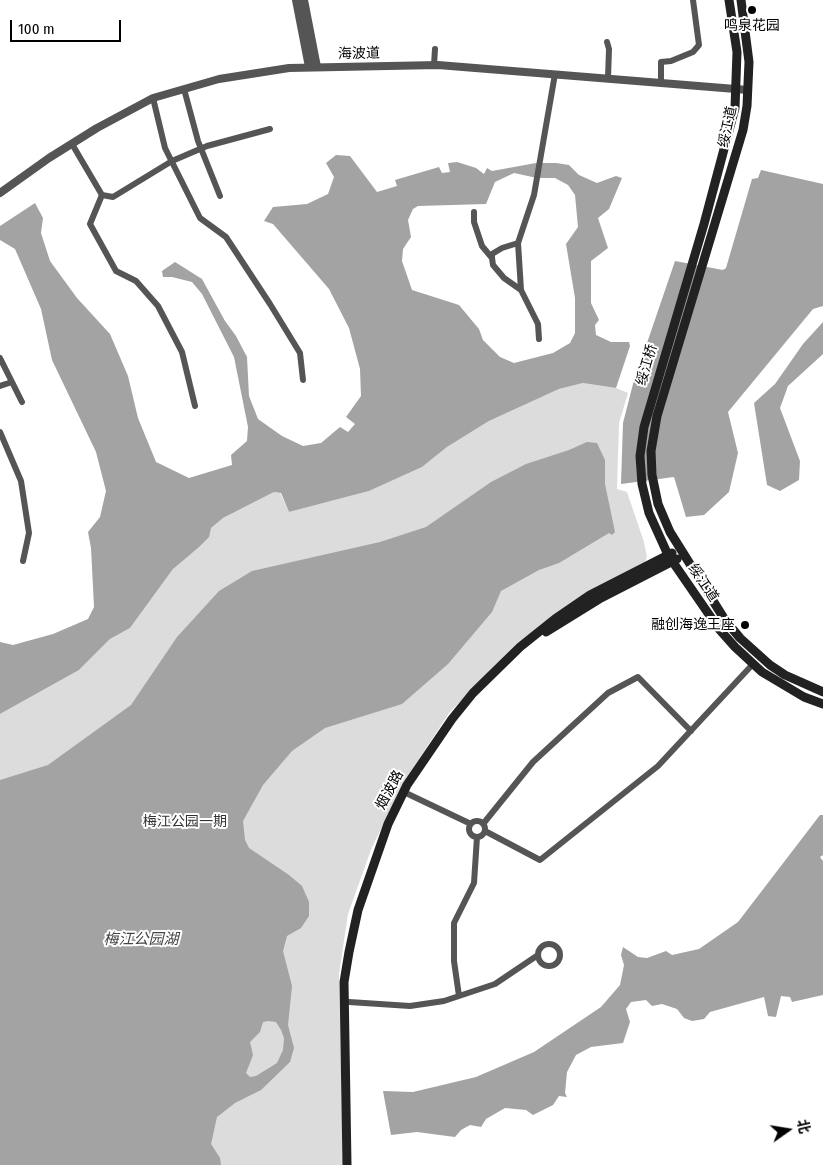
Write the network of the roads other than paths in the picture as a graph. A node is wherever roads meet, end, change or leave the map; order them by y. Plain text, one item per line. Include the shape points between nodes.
1 (296, 0) edge
2 (304, 0) edge
3 (693, 0) edge
4 (729, 0) edge
5 (741, 0) edge
6 (607, 42) dead end
7 (435, 49) dead end
8 (434, 65) junction
9 (313, 67) junction
10 (555, 74) junction
11 (608, 78) junction
12 (661, 83) junction
13 (184, 89) junction
14 (737, 89) junction
15 (748, 90) junction
16 (153, 98) junction
17 (270, 129) dead end
18 (72, 144) junction
19 (200, 148) junction
20 (172, 161) junction
21 (0, 193) edge
22 (102, 195) junction
23 (220, 196) dead end
24 (474, 212) dead end
25 (518, 243) junction
26 (695, 253) joint
27 (706, 256) joint
28 (492, 258) junction
29 (521, 290) junction
30 (539, 339) dead end
31 (0, 358) edge
32 (303, 380) dead end
33 (12, 382) junction
34 (0, 386) edge
35 (22, 402) dead end
36 (195, 406) dead end
37 (0, 432) edge
38 (654, 484) joint
39 (643, 486) joint
40 (681, 552) junction
41 (670, 559) junction
42 (23, 561) dead end
43 (753, 664) junction
44 (823, 692) edge
45 (823, 704) edge
46 (691, 731) junction
47 (408, 794) junction
48 (471, 824) junction
49 (483, 824) junction
50 (485, 831) junction
51 (477, 837) junction
52 (538, 955) dead end
53 (459, 996) junction
54 (349, 1002) junction
55 (347, 1165) edge
56 (353, 1165) edge

1 - 9 street
2 - 9 street
3 - 12 street via 699,45 693,52 661,62
4 - 14 main road, 绥江道 via 737,52
5 - 15 main road, 绥江道 via 748,51
6 - 11 street
7 - 8 street
8 - 9 street, 海波道
8 - 10 street, 海波道
9 - 13 street, 海波道 via 219,79
10 - 11 street, 海波道
10 - 25 street via 535,186
11 - 12 street, 海波道
12 - 14 street, 海波道
13 - 16 street, 海波道
13 - 19 street
14 - 15 street, 海波道
14 - 26 main road, 绥江道 via 731,126
15 - 27 main road, 绥江道 via 743,130
16 - 18 street, 海波道
16 - 20 street via 165,148
17 - 19 street
18 - 21 street, 海波道
18 - 22 street
19 - 20 street
19 - 23 street
20 - 22 street via 113,197
20 - 32 street via 200,218 226,237 300,353
22 - 36 street via 90,224 116,271 136,281 158,306 182,352
24 - 28 street via 482,246
25 - 28 street via 502,248 492,254
25 - 29 street
26 - 39 main road, 绥江桥 via 644,426 640,456
27 - 38 main road, 绥江桥 via 654,427 651,451
28 - 29 street via 493,265 504,278
29 - 30 street via 538,324
31 - 33 street
33 - 34 street
33 - 35 street
37 - 42 street via 21,481 28,533
38 - 40 main road, 绥江道 via 663,518
39 - 41 main road, 绥江道 via 649,513
40 - 41 main road, 烟波路
40 - 44 main road, 绥江道 via 725,620 751,649 785,675
41 - 43 main road, 绥江道 via 719,629
41 - 47 main road, 烟波路 via 558,624 501,671 465,710
41 - 55 main road, 烟波路 via 590,596 554,619 520,647 452,719 407,785 385,833 358,910 344,982
43 - 45 main road, 绥江道 via 781,684
43 - 46 street
46 - 49 street via 638,677 608,693 534,762
46 - 50 street via 658,766 540,860
47 - 48 street
47 - 54 main road, 烟波路 via 382,851 359,920 352,955
48 - 49 street
48 - 51 street via 470,834
49 - 50 street
50 - 51 street
51 - 53 street via 474,883 454,923 454,961
52 - 53 street via 495,984
53 - 54 street via 410,1006
54 - 56 main road, 烟波路

